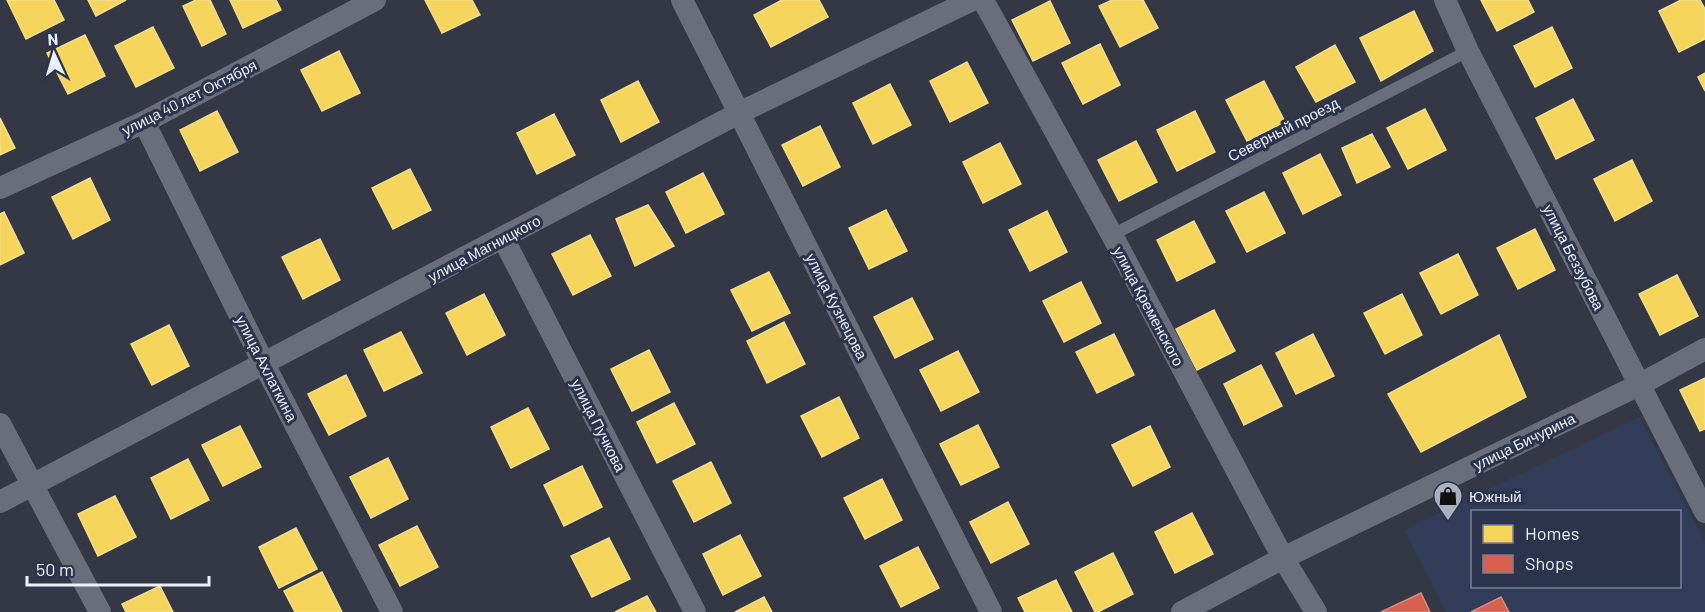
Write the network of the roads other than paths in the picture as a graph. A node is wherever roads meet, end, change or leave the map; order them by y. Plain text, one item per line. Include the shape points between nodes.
1 (375, 0) edge
2 (682, 0) edge
3 (972, 0) edge
4 (983, 0) edge
5 (1445, 0) edge
6 (1468, 51) junction
7 (739, 113) junction
8 (144, 122) junction
9 (0, 188) edge
10 (1112, 235) junction
11 (503, 238) junction
12 (1705, 349) edge
13 (264, 363) junction
14 (1639, 385) junction
15 (0, 424) edge
16 (33, 485) junction
17 (0, 502) edge
18 (1705, 512) edge
19 (1283, 558) junction
20 (100, 612) edge
21 (392, 612) edge
22 (695, 612) edge
23 (991, 612) edge
24 (1182, 612) edge
25 (1316, 612) edge

1 - 8 street, улица 40 лет Октября
2 - 7 street, улица Кузнецова
3 - 7 street, улица Магницкого
4 - 10 street, улица Кременского
5 - 6 street, улица Беззубова
6 - 10 lane, Северный проезд
6 - 14 street, улица Беззубова
7 - 11 street, улица Магницкого
7 - 23 street, улица Кузнецова
8 - 9 street, улица 40 лет Октября
8 - 13 street, улица Ахлаткина
10 - 19 street, улица Кременского
11 - 13 street, улица Магницкого
11 - 22 street, улица Пучкова
12 - 14 street, улица Бичурина
13 - 16 street, улица Магницкого
13 - 21 street, улица Ахлаткина
14 - 18 street, улица Беззубова
14 - 19 street, улица Бичурина
15 - 16 street
16 - 17 street, улица Магницкого
16 - 20 street
19 - 24 street, улица Бичурина
19 - 25 street, улица Кременского

